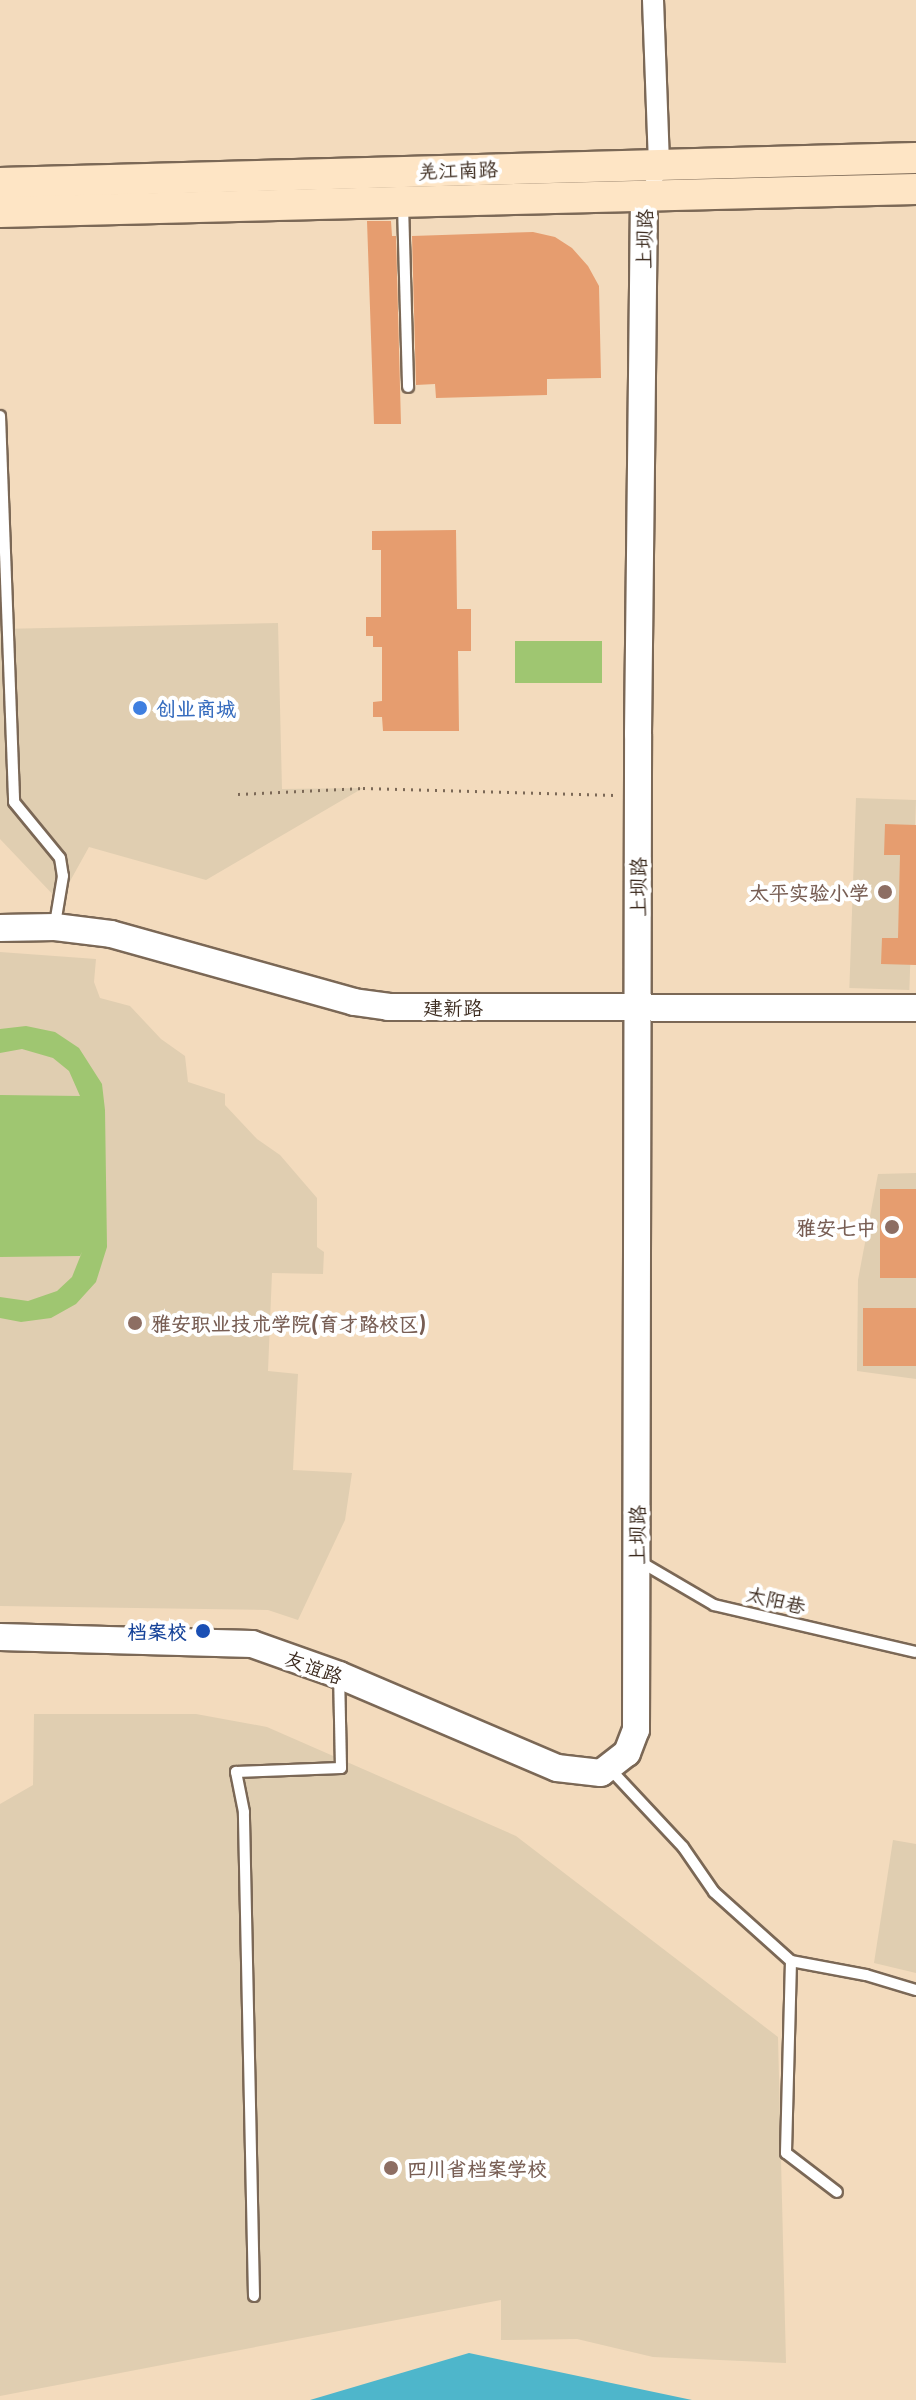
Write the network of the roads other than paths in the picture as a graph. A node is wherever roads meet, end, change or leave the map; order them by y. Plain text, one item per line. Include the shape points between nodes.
1 (653, 0) edge
2 (916, 158) edge
3 (659, 164) junction
4 (0, 183) edge
5 (916, 189) edge
6 (644, 198) junction
7 (403, 203) junction
8 (0, 212) edge
9 (408, 387) dead end
10 (0, 416) edge
11 (55, 927) junction
12 (0, 928) edge
13 (638, 1007) junction
14 (916, 1008) edge
15 (637, 1560) junction
16 (0, 1637) edge
17 (916, 1652) edge
18 (339, 1675) junction
19 (610, 1769) junction
20 (791, 1961) junction
21 (916, 1990) edge
22 (837, 2192) dead end
23 (254, 2296) dead end

1 - 3 street, 上坝路
2 - 3 main road, 羌江南路
3 - 4 main road, 羌江南路
3 - 6 street, 上坝路
5 - 6 main road, 羌江南路
6 - 7 main road, 羌江南路
6 - 13 street, 上坝路
7 - 8 main road, 羌江南路
7 - 9 lane
10 - 11 lane via 14,802 60,858 63,876
11 - 12 street, 建新路
11 - 13 street, 建新路 via 111,934 388,1007
13 - 14 street, 建新路
13 - 15 street, 上坝路
15 - 17 lane, 太阳巷 via 714,1605
15 - 19 street, 上坝路 via 636,1730 627,1753
16 - 18 street, 友谊路 via 252,1644
18 - 19 street, 友谊路 via 557,1768 589,1773
18 - 23 lane via 341,1768 236,1772 244,1812
19 - 20 lane via 683,1847 714,1892
20 - 21 lane
20 - 22 lane via 786,2153

